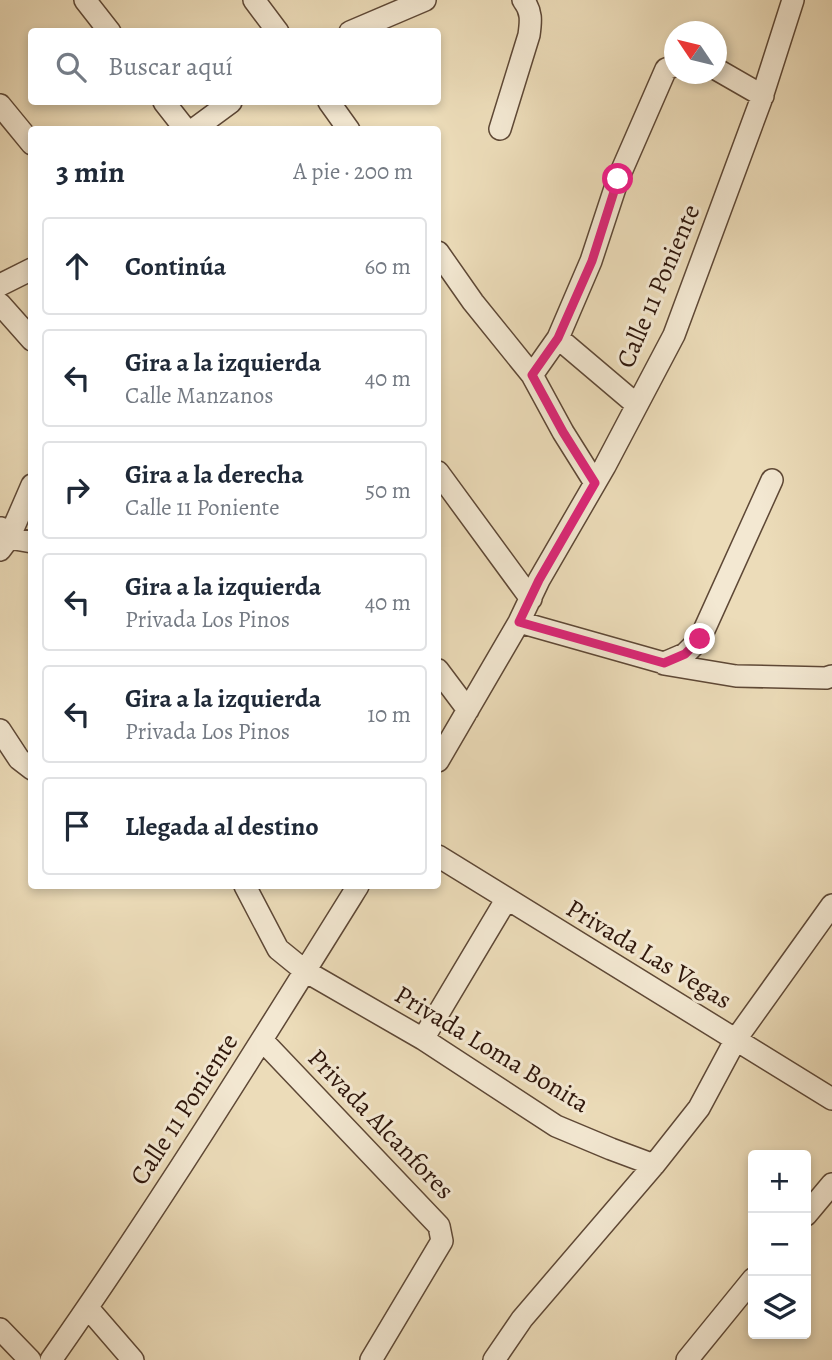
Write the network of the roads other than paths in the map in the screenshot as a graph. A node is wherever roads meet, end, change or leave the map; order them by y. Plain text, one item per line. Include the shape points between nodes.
1 (85, 0) edge
2 (254, 0) edge
3 (425, 0) edge
4 (523, 0) edge
5 (793, 0) edge
6 (107, 28) edge
7 (275, 28) edge
8 (358, 28) edge
9 (664, 73) edge
10 (727, 75) edge
11 (762, 96) junction
12 (0, 105) edge
13 (166, 105) edge
14 (227, 105) edge
15 (331, 105) edge
16 (183, 126) edge
17 (198, 126) edge
18 (346, 126) edge
19 (500, 129) dead end
20 (28, 140) edge
21 (441, 256) edge
22 (28, 271) edge
23 (0, 285) edge
24 (0, 304) edge
25 (28, 336) edge
26 (558, 338) junction
27 (532, 375) junction
28 (637, 405) junction
29 (441, 476) edge
30 (772, 480) dead end
31 (595, 483) junction
32 (28, 492) edge
33 (3, 539) edge
34 (28, 542) edge
35 (531, 599) junction
36 (519, 622) junction
37 (664, 663) junction
38 (441, 674) edge
39 (832, 676) edge
40 (468, 710) junction
41 (0, 730) edge
42 (441, 756) edge
43 (28, 766) edge
44 (441, 858) edge
45 (247, 889) edge
46 (356, 889) edge
47 (506, 900) junction
48 (832, 905) edge
49 (305, 971) junction
50 (423, 1039) junction
51 (736, 1039) junction
52 (262, 1040) junction
53 (832, 1099) edge
54 (654, 1164) junction
55 (832, 1184) edge
56 (808, 1213) edge
57 (748, 1285) edge
58 (88, 1308) junction
59 (0, 1329) edge
60 (30, 1360) edge
61 (51, 1360) edge
62 (133, 1360) edge
63 (371, 1360) edge
64 (494, 1360) edge
65 (687, 1360) edge

1 - 6 street
2 - 7 street
3 - 8 street
4 - 19 street via 531,19 529,35
5 - 11 street, Calle 11 Poniente
9 - 26 street
10 - 11 street
11 - 28 street, Calle 11 Poniente via 674,335
12 - 20 street
13 - 16 street
14 - 17 street
15 - 18 street
21 - 27 street
22 - 23 street
24 - 25 street
26 - 27 street
26 - 28 street
27 - 31 street
28 - 31 street, Calle 11 Poniente
29 - 35 street
30 - 37 street via 700,639 685,654
31 - 35 street, Calle 11 Poniente
32 - 33 street
33 - 34 street
35 - 36 street, Calle 11 Poniente
36 - 37 street
36 - 40 street, Calle 11 Poniente
37 - 39 street via 736,677
38 - 40 street
40 - 42 street, Calle 11 Poniente
41 - 43 street
44 - 47 street, Privada Las Vegas
45 - 49 street, Privada Loma Bonita via 278,949
46 - 49 street, Calle 11 Poniente
47 - 50 street
47 - 51 street, Privada Las Vegas
48 - 51 street
49 - 50 street, Privada Loma Bonita
49 - 52 street, Calle 11 Poniente
50 - 54 street, Privada Loma Bonita via 556,1126
51 - 53 street, Privada Las Vegas
51 - 54 street via 699,1108
52 - 58 street, Calle 11 Poniente
52 - 63 street, Privada Alcanfores via 439,1226 442,1241
54 - 64 street via 522,1319
55 - 56 street
57 - 65 street
58 - 61 street, Calle 11 Poniente
58 - 62 street
59 - 60 street

